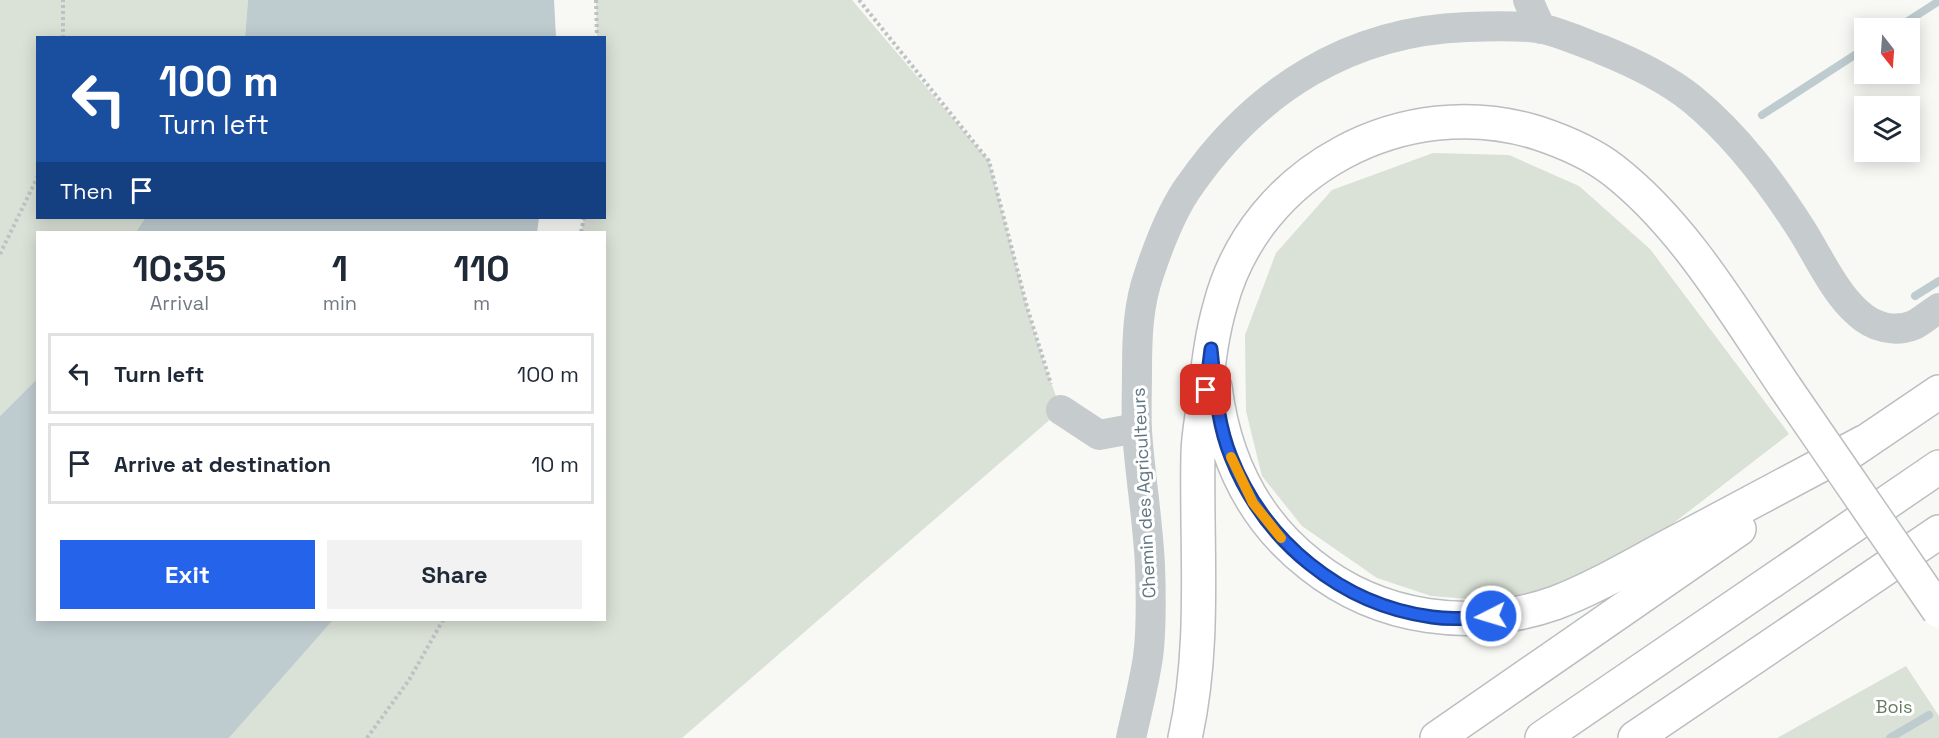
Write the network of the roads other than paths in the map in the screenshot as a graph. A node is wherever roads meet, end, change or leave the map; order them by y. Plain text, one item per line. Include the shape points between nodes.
1 (1528, 0) edge
2 (1540, 28) junction
3 (1939, 308) edge
4 (1211, 349) junction
5 (1939, 392) edge
6 (1061, 410) dead end
7 (1137, 428) junction
8 (1864, 442) junction
9 (1939, 467) edge
10 (1939, 532) edge
11 (1939, 612) edge
12 (1131, 738) edge
13 (1185, 738) edge
14 (1437, 738) edge
15 (1542, 738) edge
16 (1635, 738) edge

1 - 2 street
2 - 3 street, Chemin des Agriculteurs via 1618,56 1689,97 1726,130 1755,163 1844,298 1859,314 1891,329 1913,325
2 - 7 street, Chemin des Agriculteurs via 1443,28 1365,45 1284,87 1224,140 1187,188 1158,247 1144,287 1138,333
4 - 8 highway via 1218,406 1230,455 1253,503 1272,528 1291,550 1346,588 1371,601 1431,617 1460,619 1520,613 1556,603
4 - 11 highway, bridge via 1228,277 1242,249 1281,198 1333,158 1385,134 1438,122 1495,123 1558,139 1611,168 1669,224
4 - 13 highway via 1198,451 1198,643
5 - 8 highway
6 - 7 street via 1099,435
7 - 12 street, Chemin des Agriculteurs via 1150,566 1149,653
8 - 14 highway
9 - 15 highway
10 - 16 highway

